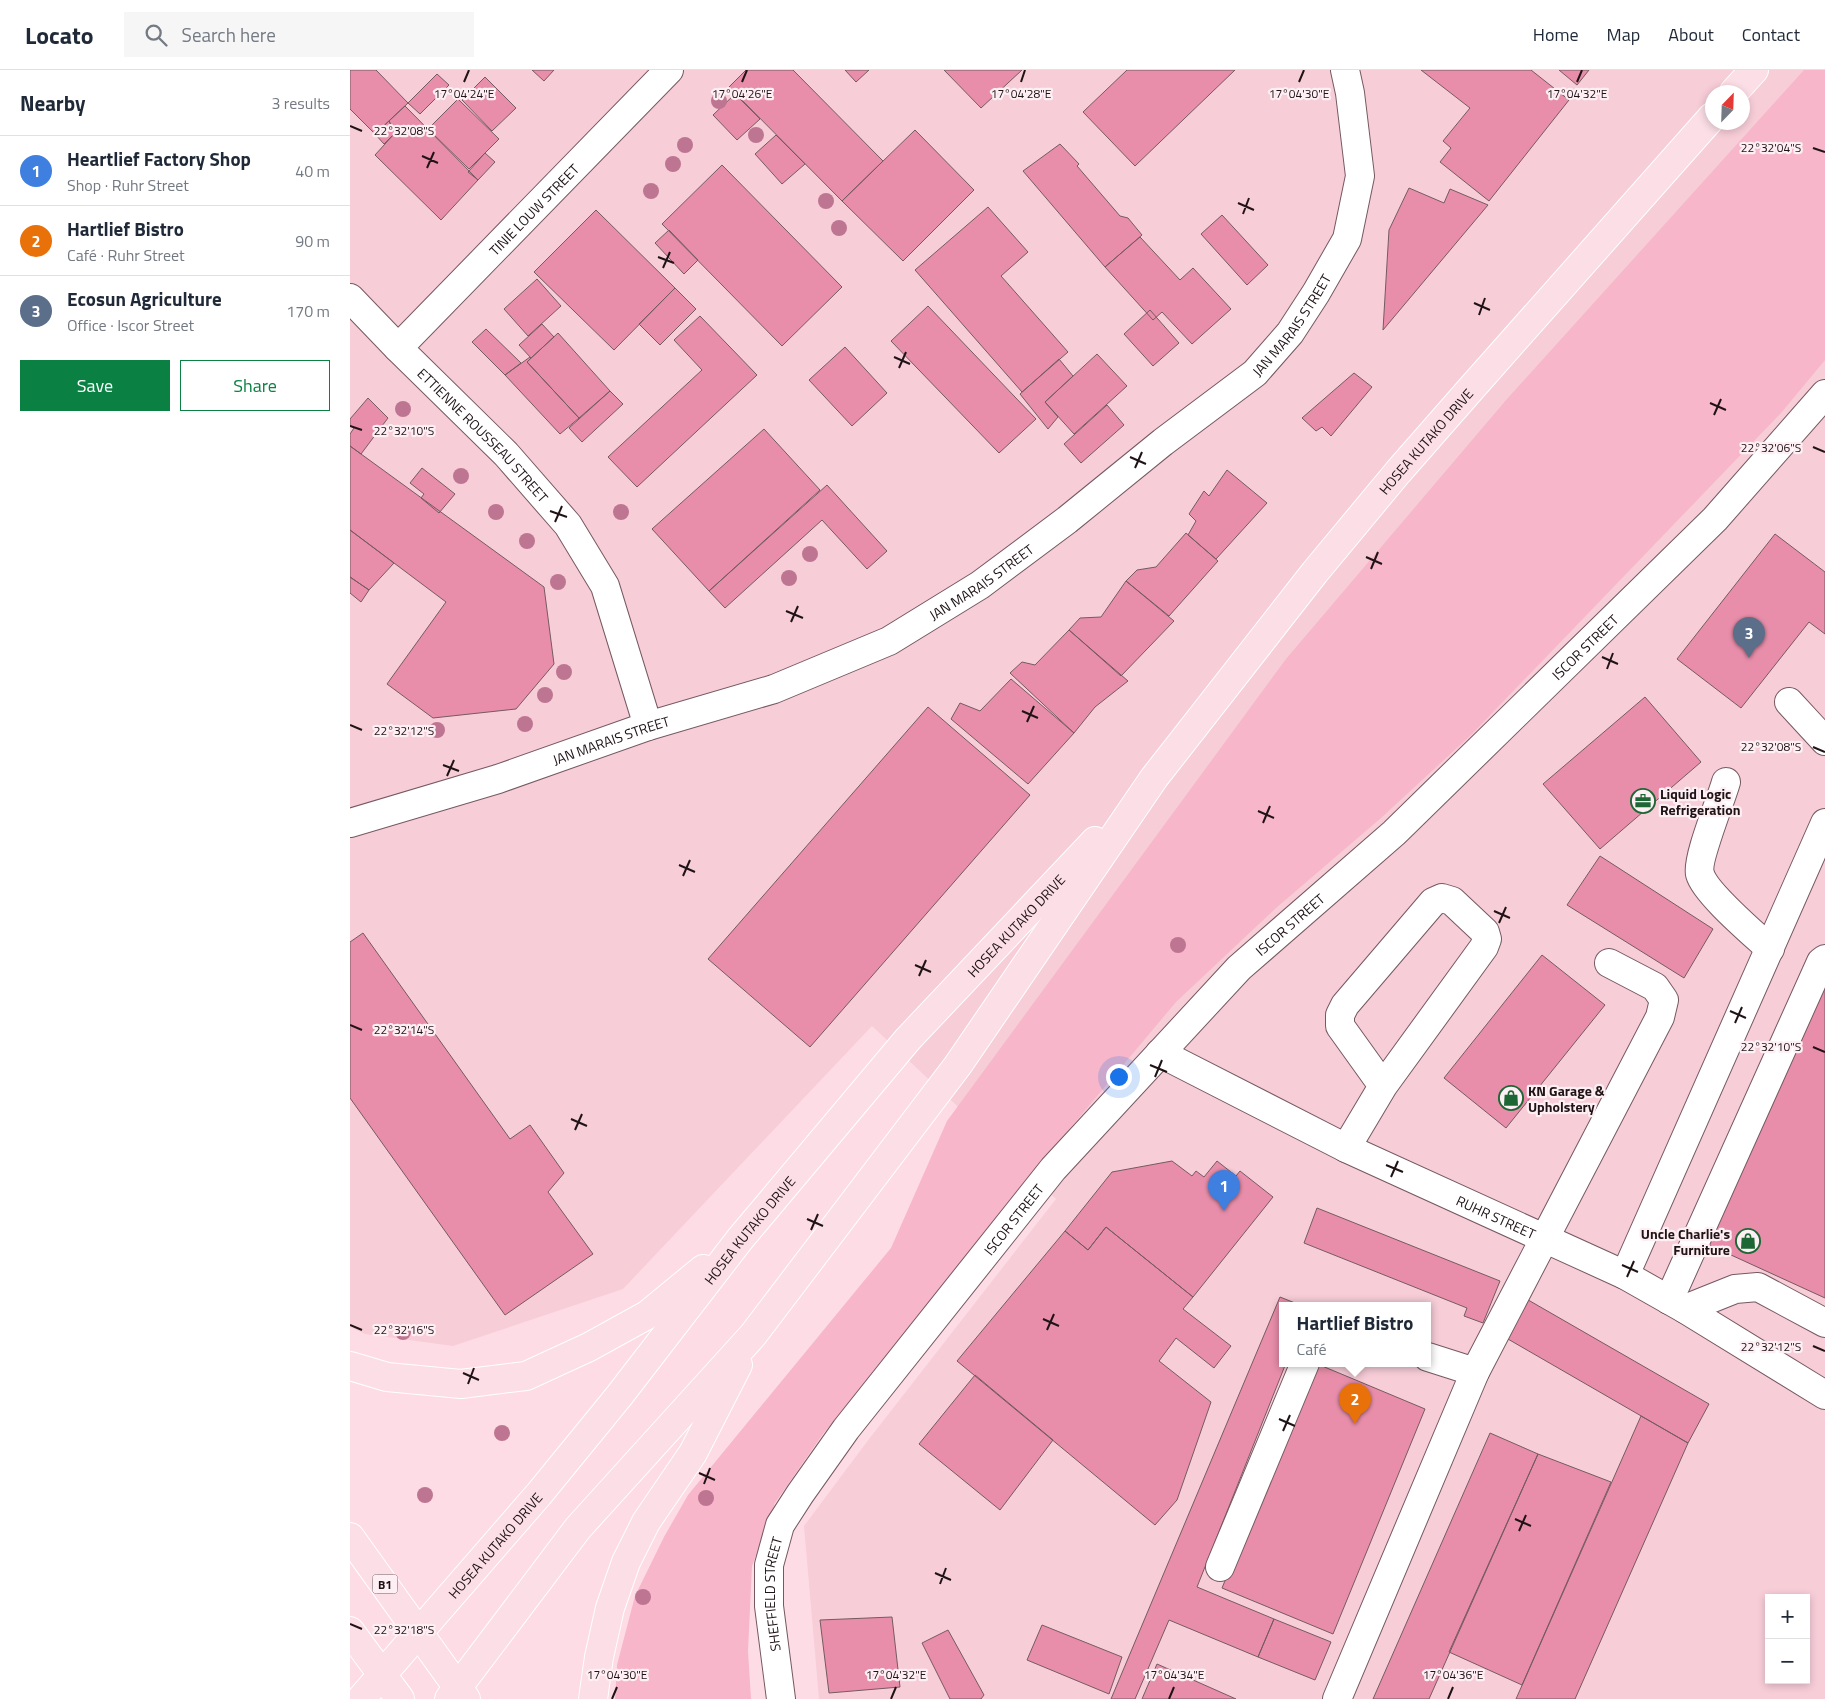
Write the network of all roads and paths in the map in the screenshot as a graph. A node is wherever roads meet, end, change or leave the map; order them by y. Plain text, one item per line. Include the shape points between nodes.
1 (1345, 70) edge
2 (1754, 70) edge
3 (658, 74) edge
4 (1740, 85) edge
5 (1705, 125) edge
6 (350, 298) edge
7 (398, 348) junction
8 (1825, 394) edge
9 (1789, 702) dead end
10 (648, 726) junction
11 (1825, 741) edge
12 (1154, 778) junction
13 (1726, 782) dead end
14 (350, 823) edge
15 (1825, 823) edge
16 (1770, 949) junction
17 (1825, 959) edge
18 (1608, 963) dead end
19 (1160, 1052) junction
20 (1383, 1086) junction
21 (1346, 1148) junction
22 (1546, 1238) junction
23 (740, 1239) junction
24 (1625, 1274) junction
25 (1677, 1305) junction
26 (1825, 1322) edge
27 (753, 1335) junction
28 (1431, 1359) edge
29 (350, 1366) edge
30 (1303, 1367) edge
31 (1476, 1372) junction
32 (1825, 1396) edge
33 (800, 1494) joint
34 (350, 1536) edge
35 (1220, 1567) dead end
36 (350, 1631) edge
37 (418, 1633) junction
38 (382, 1674) junction
39 (458, 1695) edge
40 (361, 1699) edge
41 (400, 1699) edge
42 (593, 1699) edge
43 (781, 1699) edge
44 (1337, 1699) edge

1 - 10 street, JAN MARAIS STREET via 1360,176 1347,238 1290,333 1254,373 980,585 889,641 774,689
2 - 4 main road
3 - 7 street, TINIE LOUW STREET
5 - 12 main road, HOSEA KUTAKO DRIVE via 1398,472 1315,572
6 - 7 street, ETTIENNE ROUSSEAU STREET
7 - 10 street, ETTIENNE ROUSSEAU STREET via 506,454 568,525 605,586
8 - 19 street, ISCOR STREET via 1708,526 1394,832 1240,968
9 - 11 street
10 - 14 street, JAN MARAIS STREET via 498,778
12 - 23 main road, HOSEA KUTAKO DRIVE via 908,1039
12 - 27 main road, HOSEA KUTAKO DRIVE via 958,1065
13 - 16 street via 1699,873 1707,889
15 - 16 street
16 - 24 street
17 - 25 street
18 - 22 street via 1655,987 1664,1000 1660,1018
19 - 21 street, RUHR STREET
19 - 33 street, ISCOR STREET via 1053,1169 846,1429
20 - 20 street via 1487,939 1485,932 1452,901 1442,898 1433,902 1340,1015 1340,1026
20 - 21 street
21 - 22 street, RUHR STREET
22 - 24 street, RUHR STREET
22 - 31 street
23 - 29 main road via 646,1315 589,1347 526,1376 461,1384 387,1377
23 - 37 main road, HOSEA KUTAKO DRIVE via 539,1494
24 - 25 street, RUHR STREET
25 - 26 street via 1735,1289 1758,1287
25 - 32 street, RUHR STREET
27 - 39 main road, HOSEA KUTAKO DRIVE via 578,1528
27 - 42 main road via 693,1453 646,1522 626,1562 610,1608
28 - 31 street
30 - 35 street
31 - 44 street
33 - 43 street, SHEFFIELD STREET via 780,1525 769,1565 769,1606
34 - 37 main road, B1
36 - 38 main road
37 - 38 main road, HOSEA KUTAKO DRIVE
37 - 39 main road
38 - 40 main road, HOSEA KUTAKO DRIVE
38 - 41 main road

